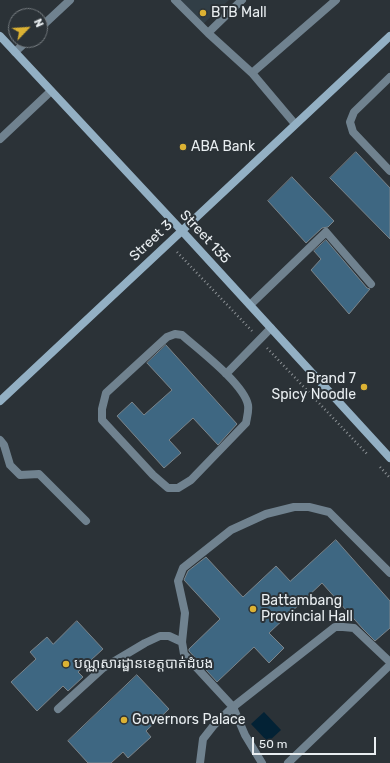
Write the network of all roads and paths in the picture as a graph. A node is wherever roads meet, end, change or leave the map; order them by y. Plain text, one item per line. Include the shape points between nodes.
1 (70, 0) edge
2 (175, 0) edge
3 (242, 0) edge
4 (336, 0) edge
5 (48, 21) edge
6 (208, 33) junction
7 (0, 36) edge
8 (390, 36) edge
9 (19, 48) edge
10 (15, 52) junction
11 (252, 74) junction
12 (390, 77) edge
13 (51, 91) junction
14 (295, 124) junction
15 (0, 139) edge
16 (390, 171) edge
17 (182, 231) junction
18 (168, 243) junction
19 (371, 284) dead end
20 (250, 305) junction
21 (271, 328) junction
22 (259, 340) junction
23 (226, 374) junction
24 (0, 401) edge
25 (0, 440) edge
26 (390, 458) edge
27 (374, 460) dead end
28 (379, 466) dead end
29 (390, 478) edge
30 (86, 521) dead end
31 (390, 573) edge
32 (182, 642) junction
33 (390, 663) edge
34 (232, 707) junction
35 (58, 709) dead end
36 (200, 763) edge
37 (262, 763) edge
38 (288, 763) edge

1 - 5 street
2 - 6 street
3 - 6 street
4 - 11 street
6 - 11 street
7 - 10 main road, Street 135
8 - 14 main road, Street 3
9 - 10 street
10 - 13 main road, Street 135
11 - 14 street
12 - 16 street via 354,112 350,122 353,132
13 - 15 street
13 - 17 main road, Street 135
14 - 17 main road, Street 3
17 - 18 main road, Street 3
17 - 20 main road, Street 135
18 - 22 path
18 - 24 main road, Street 3
19 - 20 street via 326,232
20 - 21 main road, Street 135
21 - 22 street
21 - 26 main road, Street 135
22 - 23 street
22 - 27 path
23 - 23 street via 244,395 248,404 246,423 191,480 178,488 168,488 153,475 102,420 106,393 167,337 175,334 182,335
25 - 30 street via 10,465 20,475 39,474
28 - 29 path
31 - 32 street via 329,512 309,507 294,507 266,514 231,530 183,568 178,581 185,614
32 - 34 street via 184,654
32 - 35 street via 169,636 160,636 145,643 103,668
33 - 34 street via 354,628 335,628
33 - 38 street
34 - 36 street via 203,739
34 - 37 street

